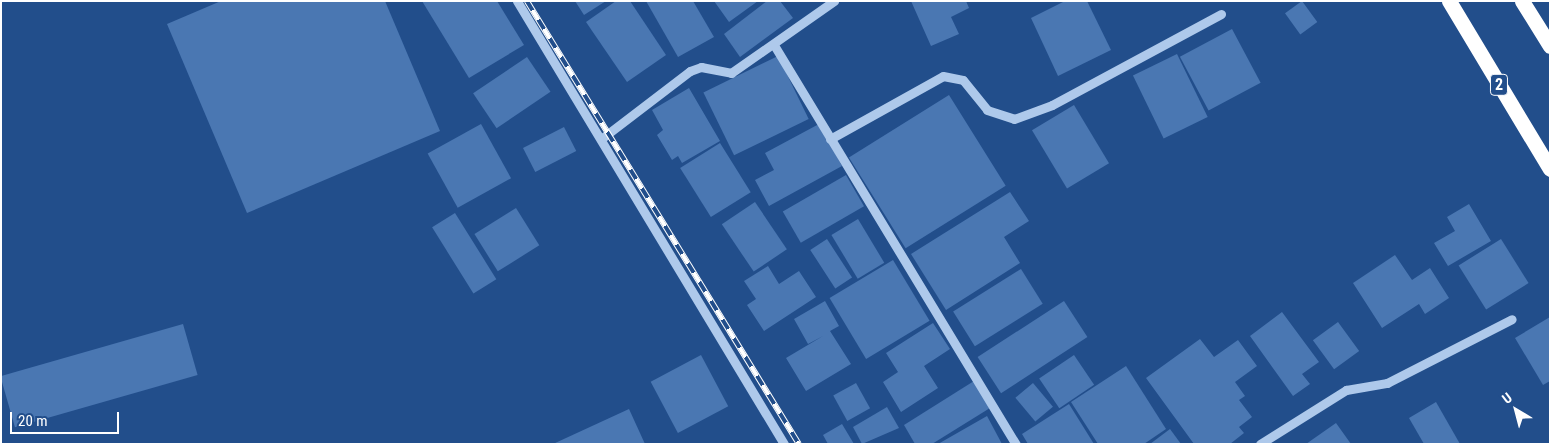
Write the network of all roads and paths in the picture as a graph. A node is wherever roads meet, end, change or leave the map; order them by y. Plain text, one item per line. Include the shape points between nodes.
1 (517, 1) edge
2 (834, 1) edge
3 (1449, 1) edge
4 (1522, 1) edge
5 (1221, 14) dead end
6 (774, 45) junction
7 (1550, 46) edge
8 (601, 138) junction
9 (830, 139) junction
10 (1550, 168) edge
11 (1512, 319) dead end
12 (784, 444) edge
13 (1016, 444) edge
14 (1260, 444) edge

1 - 8 street
2 - 6 street
3 - 10 highway, 2
4 - 7 highway
5 - 9 street via 1052,105 1014,119 987,110 963,80 943,76
6 - 8 street via 731,73 701,67 690,71
6 - 9 street
8 - 12 street
9 - 13 street
11 - 14 street via 1387,383 1346,390

